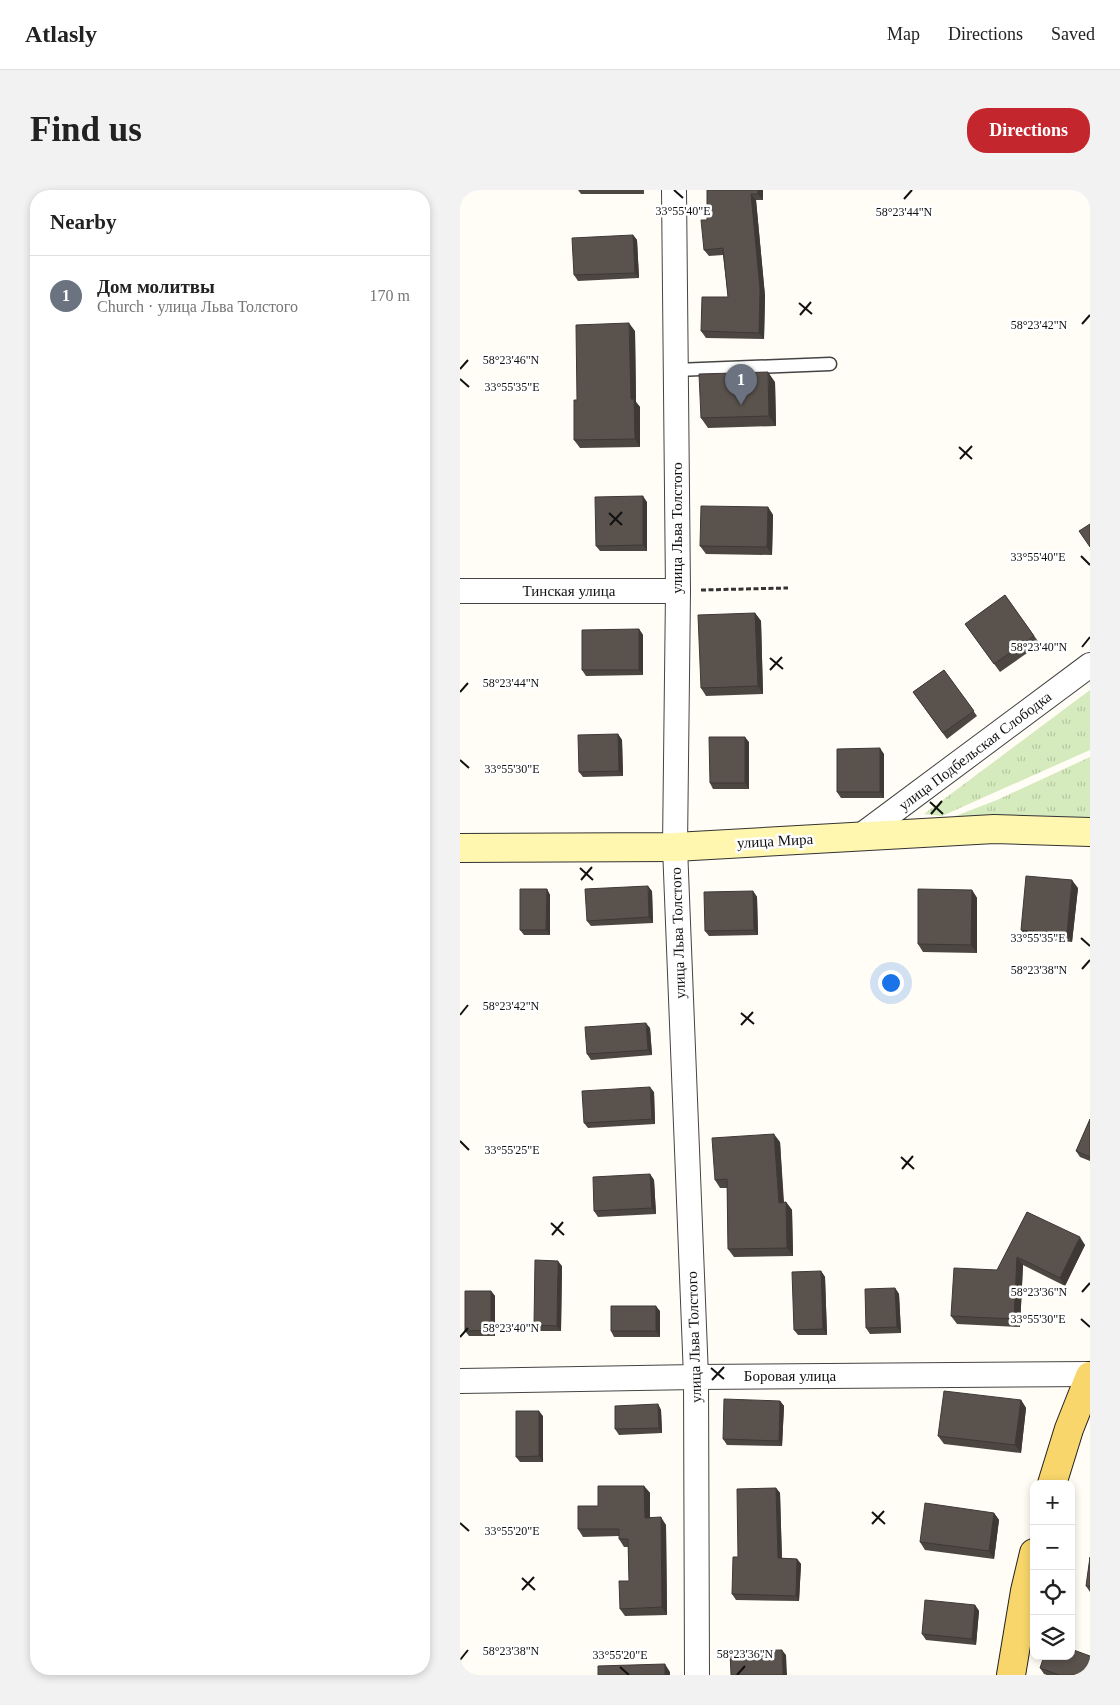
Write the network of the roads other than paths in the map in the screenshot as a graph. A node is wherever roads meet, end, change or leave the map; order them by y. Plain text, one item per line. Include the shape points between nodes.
1 (674, 190) edge
2 (830, 364) dead end
3 (676, 370) junction
4 (678, 590) junction
5 (460, 591) edge
6 (1090, 665) edge
7 (1090, 832) edge
8 (859, 837) junction
9 (675, 847) junction
10 (460, 848) edge
11 (1090, 1375) edge
12 (696, 1376) junction
13 (460, 1380) edge
14 (1053, 1480) edge
15 (1030, 1568) edge
16 (698, 1675) edge
17 (1012, 1675) edge

1 - 3 street, улица Льва Толстого
2 - 3 lane
3 - 4 street, улица Льва Толстого
4 - 5 street, Тинская улица
4 - 9 street, улица Льва Толстого
6 - 8 street, улица Подбельская Слободка
7 - 8 main road, улица Мира via 994,829
8 - 9 main road, улица Мира
9 - 10 main road, улица Мира
9 - 12 street, улица Льва Толстого
11 - 12 street, Боровая улица
11 - 14 main road
12 - 13 street, Боровая улица
12 - 16 street, улица Льва Толстого
15 - 17 main road

